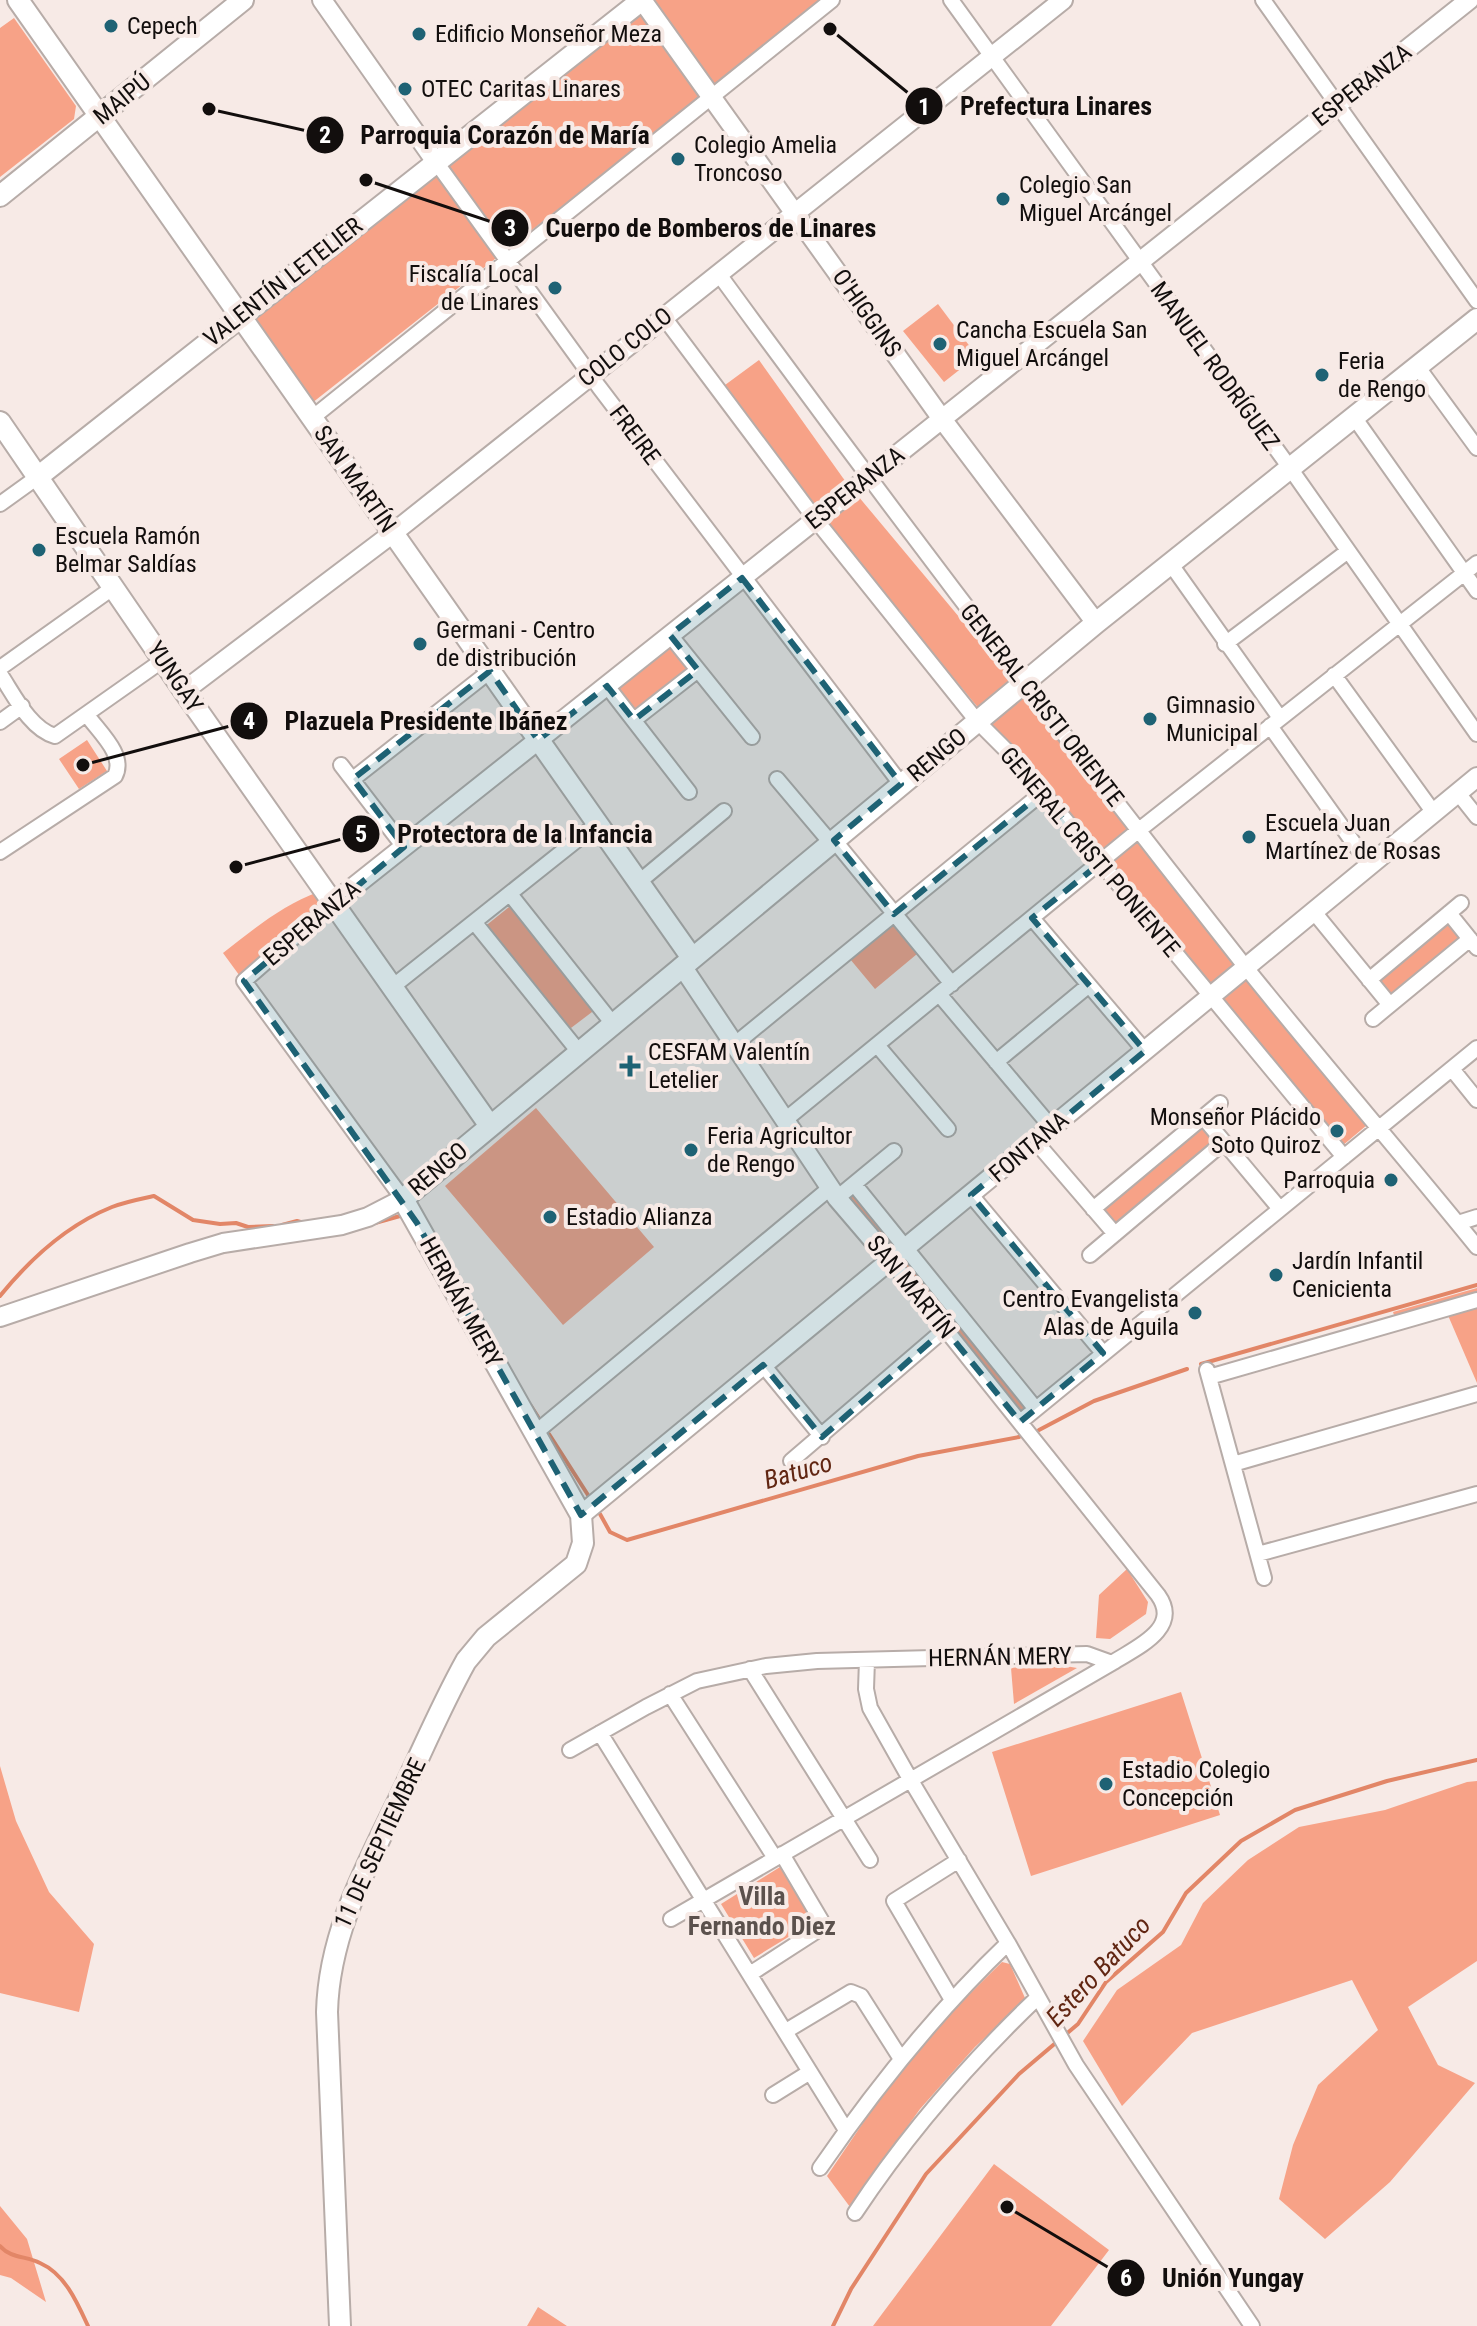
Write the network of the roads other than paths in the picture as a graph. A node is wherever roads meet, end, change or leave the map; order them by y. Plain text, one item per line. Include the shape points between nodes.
1 (18, 0) edge
2 (243, 0) edge
3 (322, 0) edge
4 (642, 0) edge
5 (832, 0) edge
6 (951, 0) edge
7 (1063, 0) edge
8 (1263, 0) edge
9 (1469, 0) edge
10 (992, 58) junction
11 (711, 97) junction
12 (1337, 105) junction
13 (100, 117) junction
14 (436, 162) junction
15 (0, 196) edge
16 (796, 213) junction
17 (509, 260) junction
18 (1140, 262) junction
19 (718, 273) junction
20 (1477, 301) edge
21 (240, 315) junction
22 (663, 316) junction
23 (1477, 319) edge
24 (1417, 366) junction
25 (589, 375) junction
26 (1354, 417) junction
27 (312, 418) junction
28 (942, 419) junction
29 (0, 422) edge
30 (1477, 448) edge
31 (1290, 468) junction
32 (39, 476) junction
33 (868, 478) junction
34 (0, 504) edge
35 (816, 520) junction
36 (393, 533) junction
37 (1348, 551) junction
38 (1170, 563) junction
39 (1477, 563) edge
40 (1464, 573) junction
41 (742, 578) junction
42 (114, 587) junction
43 (1477, 591) edge
44 (1096, 623) junction
45 (1399, 624) junction
46 (670, 635) junction
47 (1225, 644) junction
48 (163, 660) junction
49 (0, 668) edge
50 (698, 670) junction
51 (490, 671) junction
52 (0, 674) edge
53 (1334, 675) junction
54 (1023, 683) junction
55 (607, 686) junction
56 (184, 691) junction
57 (22, 706) junction
58 (87, 715) junction
59 (634, 720) junction
60 (977, 721) junction
61 (0, 722) edge
62 (1275, 722) junction
63 (1477, 734) edge
64 (752, 737) dead end
65 (538, 740) junction
66 (341, 765) dead end
67 (1477, 777) edge
68 (353, 779) junction
69 (777, 779) dead end
70 (901, 784) junction
71 (689, 792) dead end
72 (1042, 793) junction
73 (1458, 793) junction
74 (724, 811) dead end
75 (1434, 813) junction
76 (1477, 817) edge
77 (597, 824) junction
78 (1139, 830) junction
79 (833, 842) junction
80 (404, 847) junction
81 (0, 852) edge
82 (1099, 864) junction
83 (1370, 866) junction
84 (639, 882) junction
85 (510, 894) junction
86 (332, 904) junction
87 (1314, 912) junction
88 (894, 914) junction
89 (1032, 918) junction
90 (475, 923) junction
91 (1473, 944) edge
92 (687, 962) junction
93 (1246, 967) junction
94 (1369, 980) junction
95 (244, 981) joint
96 (952, 984) junction
97 (1089, 985) junction
98 (391, 988) junction
99 (939, 994) junction
100 (1211, 997) junction
101 (1390, 1005) junction
102 (1373, 1019) dead end
103 (613, 1024) junction
104 (734, 1045) junction
105 (877, 1045) junction
106 (1477, 1048) edge
107 (1145, 1051) junction
108 (579, 1052) junction
109 (996, 1062) junction
110 (1452, 1069) junction
111 (1477, 1100) edge
112 (1220, 1103) dead end
113 (1203, 1117) junction
114 (785, 1120) junction
115 (490, 1126) junction
116 (1052, 1128) junction
117 (1379, 1128) junction
118 (948, 1129) dead end
119 (1036, 1142) junction
120 (1224, 1142) junction
121 (894, 1151) dead end
122 (1344, 1157) junction
123 (854, 1184) junction
124 (834, 1193) junction
125 (971, 1195) junction
126 (403, 1199) junction
127 (1093, 1209) junction
128 (1280, 1209) junction
129 (1477, 1217) edge
130 (1458, 1223) junction
131 (1115, 1234) junction
132 (1477, 1247) edge
133 (897, 1254) junction
134 (1090, 1255) dead end
135 (1477, 1300) edge
136 (0, 1317) edge
137 (945, 1329) junction
138 (1103, 1353) junction
139 (763, 1365) junction
140 (1477, 1394) edge
141 (1035, 1408) junction
142 (1020, 1422) junction
143 (535, 1433) junction
144 (822, 1437) junction
145 (791, 1461) dead end
146 (1233, 1464) junction
147 (1477, 1494) edge
148 (581, 1515) junction
149 (1258, 1554) junction
150 (1264, 1578) dead end
151 (867, 1660) junction
152 (1112, 1663) junction
153 (750, 1669) junction
154 (670, 1694) junction
155 (600, 1733) junction
156 (570, 1750) dead end
157 (910, 1779) junction
158 (843, 1818) junction
159 (779, 1856) junction
160 (870, 1860) dead end
161 (959, 1860) junction
162 (705, 1900) junction
163 (671, 1919) dead end
164 (1008, 1943) junction
165 (750, 1974) junction
166 (1037, 1998) junction
167 (952, 2000) junction
168 (786, 2031) junction
169 (901, 2059) junction
170 (810, 2072) junction
171 (773, 2095) dead end
172 (846, 2130) junction
173 (820, 2168) dead end
174 (855, 2213) dead end
175 (340, 2326) edge
176 (1252, 2326) edge

1 - 13 main road, SAN MARTÍN
2 - 13 main road, MAIPÚ
3 - 14 street, FREIRE
4 - 11 street, O'HIGGINS
4 - 14 main road, VALENTÍN LETELIER
5 - 11 street
6 - 10 street, MANUEL RODRÍGUEZ
7 - 10 street, COLO COLO
8 - 12 street
9 - 12 street, ESPERANZA
10 - 16 street, COLO COLO
10 - 18 street, MANUEL RODRÍGUEZ
11 - 16 street, O'HIGGINS
11 - 17 street
12 - 18 street, ESPERANZA
12 - 20 street
13 - 15 main road, MAIPÚ
13 - 21 main road, SAN MARTÍN
14 - 17 street, FREIRE
14 - 21 main road, VALENTÍN LETELIER
16 - 19 street, COLO COLO
16 - 28 street, O'HIGGINS
17 - 25 street, FREIRE
17 - 27 street
18 - 28 street, ESPERANZA
18 - 31 street, MANUEL RODRÍGUEZ
19 - 22 street, COLO COLO
19 - 33 street, GENERAL CRISTI ORIENTE
21 - 27 main road, SAN MARTÍN
21 - 32 main road, VALENTÍN LETELIER
22 - 25 street, COLO COLO
22 - 35 street, GENERAL CRISTI PONIENTE
23 - 24 main road, RENGO
24 - 26 main road, RENGO
24 - 30 street
25 - 36 street, COLO COLO
25 - 41 street, FREIRE
26 - 31 main road, RENGO
26 - 40 street
27 - 36 main road, SAN MARTÍN
28 - 33 street, ESPERANZA
28 - 44 street, O'HIGGINS
29 - 32 main road, YUNGAY
31 - 37 street, MANUEL RODRÍGUEZ
31 - 38 main road, RENGO
32 - 34 street
32 - 42 main road, YUNGAY
33 - 35 street, ESPERANZA
33 - 54 street, GENERAL CRISTI ORIENTE
35 - 41 street, ESPERANZA
35 - 60 street, GENERAL CRISTI PONIENTE
36 - 51 main road, SAN MARTÍN
36 - 56 street, COLO COLO
37 - 45 street, MANUEL RODRÍGUEZ
37 - 47 street
38 - 44 main road, RENGO
38 - 47 street
39 - 40 street
40 - 43 street
40 - 45 street
41 - 46 street, ESPERANZA
41 - 70 street, FREIRE
42 - 48 main road, YUNGAY
42 - 49 street
44 - 54 main road, RENGO
45 - 53 street
45 - 63 street, MANUEL RODRÍGUEZ
46 - 50 street
46 - 55 street, ESPERANZA
47 - 62 street
48 - 56 main road, YUNGAY
48 - 58 street
50 - 59 street
50 - 64 street
51 - 65 main road, SAN MARTÍN
51 - 68 street
52 - 57 street
53 - 62 street
53 - 75 street
54 - 60 main road, RENGO
54 - 78 street, GENERAL CRISTI ORIENTE
55 - 59 street
55 - 65 street, ESPERANZA
56 - 86 main road, YUNGAY
57 - 58 street via 43,733 55,736
57 - 61 street
58 - 81 street via 118,759 115,776
59 - 71 street
60 - 70 main road, RENGO
60 - 72 street, GENERAL CRISTI PONIENTE
62 - 78 street
62 - 83 street
65 - 77 main road, SAN MARTÍN
65 - 80 street, ESPERANZA
66 - 68 street
67 - 73 street, FONTANA
68 - 80 street
69 - 79 street
70 - 79 main road, RENGO
72 - 82 street, GENERAL CRISTI PONIENTE
72 - 88 street
73 - 75 street, FONTANA
73 - 76 street
74 - 84 street
75 - 83 street, FONTANA
77 - 84 main road, SAN MARTÍN
77 - 85 street
78 - 82 street
78 - 93 street, GENERAL CRISTI ORIENTE
79 - 88 street
79 - 92 main road, RENGO
80 - 86 street, ESPERANZA
82 - 89 street
82 - 100 street, GENERAL CRISTI PONIENTE
83 - 87 street, FONTANA
84 - 92 main road, SAN MARTÍN
85 - 90 street
85 - 103 street
86 - 95 street, ESPERANZA
86 - 98 main road, YUNGAY
87 - 93 street, FONTANA
87 - 94 street
88 - 96 street
88 - 104 street
89 - 96 street
89 - 97 street
90 - 98 street
90 - 108 street
91 - 94 street via 1455,908
91 - 101 street
92 - 103 main road, RENGO
92 - 104 street, SAN MARTÍN
93 - 100 street, FONTANA
93 - 117 street, GENERAL CRISTI ORIENTE
94 - 101 street
95 - 126 street, HERNÁN MERY
96 - 99 street
97 - 107 street
97 - 109 street
98 - 115 main road, YUNGAY
99 - 105 street
99 - 109 street
100 - 107 street, FONTANA
100 - 122 street, GENERAL CRISTI PONIENTE
101 - 102 street
103 - 108 main road, RENGO
104 - 114 street, SAN MARTÍN
105 - 114 street
105 - 118 street
106 - 110 street
107 - 116 street, FONTANA
108 - 115 main road, RENGO
109 - 116 street
110 - 111 street
110 - 117 street
112 - 113 street
113 - 120 street
113 - 127 street
114 - 124 street, SAN MARTÍN
115 - 126 main road, RENGO
116 - 119 street, FONTANA
117 - 122 street
117 - 130 street, GENERAL CRISTI ORIENTE
119 - 125 street, FONTANA
119 - 127 street
120 - 128 street
120 - 131 street
121 - 123 street
122 - 128 street
123 - 124 street
123 - 133 street, SAN MARTÍN
124 - 133 street, SAN MARTÍN
124 - 143 street
125 - 133 street, FONTANA
125 - 138 street
126 - 136 street via 342,1225 223,1243
126 - 143 main road, HERNÁN MERY
127 - 131 street
128 - 138 street
129 - 130 street
130 - 132 street, GENERAL CRISTI ORIENTE
131 - 134 street
133 - 137 street, SAN MARTÍN
133 - 139 street, FONTANA
133 - 141 street, SAN MARTÍN
135 - 146 street via 1208,1372
137 - 142 street, SAN MARTÍN
137 - 144 street
138 - 141 street
139 - 144 street
139 - 148 street, FONTANA
140 - 146 street
141 - 142 street
142 - 152 street, SAN MARTÍN via 1158,1595 1165,1612 1159,1632
143 - 148 main road, HERNÁN MERY
144 - 145 street
146 - 149 street
147 - 149 street
148 - 175 main road, 11 DE SEPTIEMBRE via 583,1543 576,1564 486,1637 466,1661 337,1937 327,2012
149 - 150 street
151 - 152 street, HERNÁN MERY via 1087,1654
151 - 153 street, HERNÁN MERY
151 - 157 street via 870,1708
152 - 157 street
153 - 154 street, HERNÁN MERY via 697,1681
153 - 158 street
154 - 155 street, HERNÁN MERY
154 - 159 street
155 - 156 street, HERNÁN MERY
155 - 162 street
157 - 158 street
157 - 161 street
158 - 159 street
158 - 160 street
159 - 162 street
159 - 165 street via 821,1920 818,1930
161 - 164 street
161 - 167 street via 894,1901
162 - 163 street
162 - 165 street
164 - 166 street
164 - 167 street
165 - 168 street
166 - 174 street via 933,2107
166 - 176 street via 1076,2065
167 - 169 street
168 - 169 street via 851,1992 861,1996
168 - 170 street
169 - 172 street
170 - 171 street
170 - 172 street
172 - 173 street

